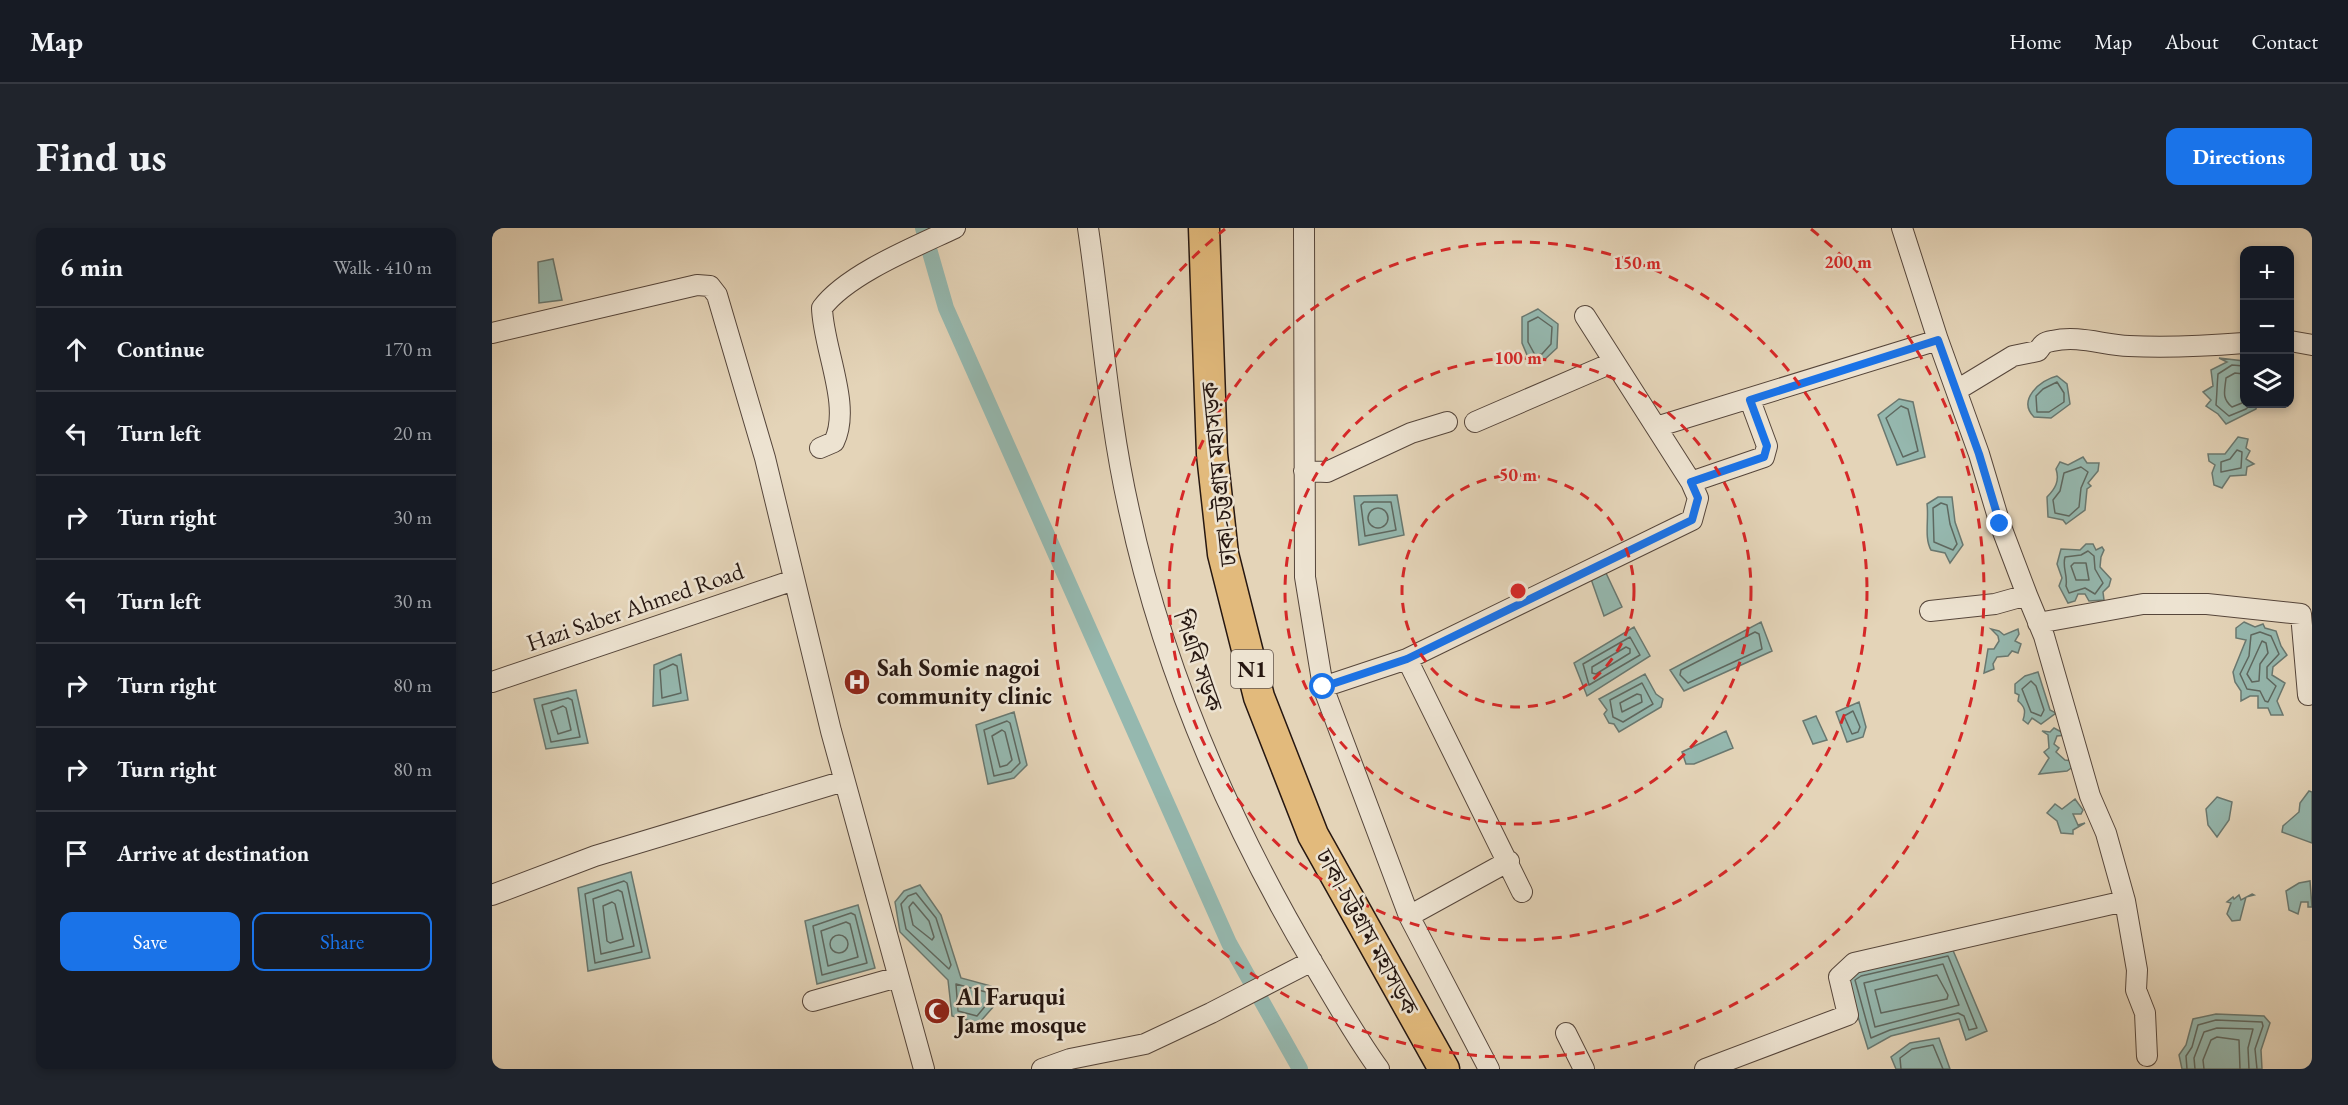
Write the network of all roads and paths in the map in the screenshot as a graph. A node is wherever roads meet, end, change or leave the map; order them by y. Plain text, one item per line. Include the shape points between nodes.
1 (955, 228) edge
2 (1088, 228) edge
3 (1184, 228) edge
4 (1204, 228) edge
5 (1304, 228) edge
6 (1902, 228) edge
7 (1585, 316) dead end
8 (492, 333) edge
9 (1938, 340) junction
10 (2294, 342) edge
11 (2240, 343) edge
12 (2312, 345) edge
13 (1614, 362) junction
14 (1956, 390) junction
15 (1750, 400) junction
16 (1447, 422) dead end
17 (1475, 422) dead end
18 (1656, 427) junction
19 (820, 448) dead end
20 (1304, 471) junction
21 (1691, 482) junction
22 (794, 580) junction
23 (2027, 596) junction
24 (1930, 611) dead end
25 (2038, 623) junction
26 (1407, 659) junction
27 (492, 682) edge
28 (1323, 687) junction
29 (2308, 695) dead end
30 (844, 781) junction
31 (1509, 861) junction
32 (1522, 892) dead end
33 (492, 895) edge
34 (2126, 901) junction
35 (1409, 916) junction
36 (1312, 961) junction
37 (898, 977) junction
38 (813, 1001) dead end
39 (1566, 1033) dead end
40 (2147, 1056) dead end
41 (924, 1069) edge
42 (1042, 1069) edge
43 (1379, 1069) edge
44 (1421, 1069) edge
45 (1444, 1069) edge
46 (1489, 1069) edge
47 (1584, 1069) edge
48 (1706, 1069) edge

1 - 19 street via 899,254 831,296 822,308 841,429 834,442
2 - 36 street, পিএবি সড়ক via 1126,498 1166,651 1229,809
3 - 44 highway, ঢাকা-চট্টগ্রাম মহাসড়ক / N1 via 1192,456 1203,546 1240,703 1295,843
4 - 45 highway, ঢাকা-চট্টগ্রাম মহাসড়ক / N1 via 1212,454 1223,554 1259,697 1313,835
5 - 20 street
6 - 9 street
7 - 13 street
8 - 22 street via 697,285 710,286 717,295 765,458
9 - 14 street
9 - 15 street
10 - 12 street
11 - 14 street via 2126,346 2051,340 2038,351 2013,356
13 - 17 street
13 - 18 street
14 - 23 street
15 - 18 street
15 - 21 street via 1767,446 1764,457
16 - 20 street via 1411,433 1327,472
18 - 21 street
20 - 28 street via 1305,577
21 - 26 street via 1698,498 1692,520
22 - 27 street, Hazi Saber Ahmed Road
22 - 30 street
23 - 24 street via 1995,604
23 - 25 street
25 - 29 street via 2143,604 2207,604 2301,614
25 - 34 street
26 - 28 street
26 - 31 street
28 - 35 street
30 - 33 street via 595,856
30 - 37 street
31 - 32 street
31 - 35 street
34 - 40 street via 2137,969 2136,990 2145,1013
34 - 48 street via 1854,963 1839,977 1848,1016
35 - 46 street
36 - 42 street via 1145,1044 1070,1059
36 - 43 street, পিএবি সড়ক
37 - 38 street
37 - 41 street
39 - 47 street

